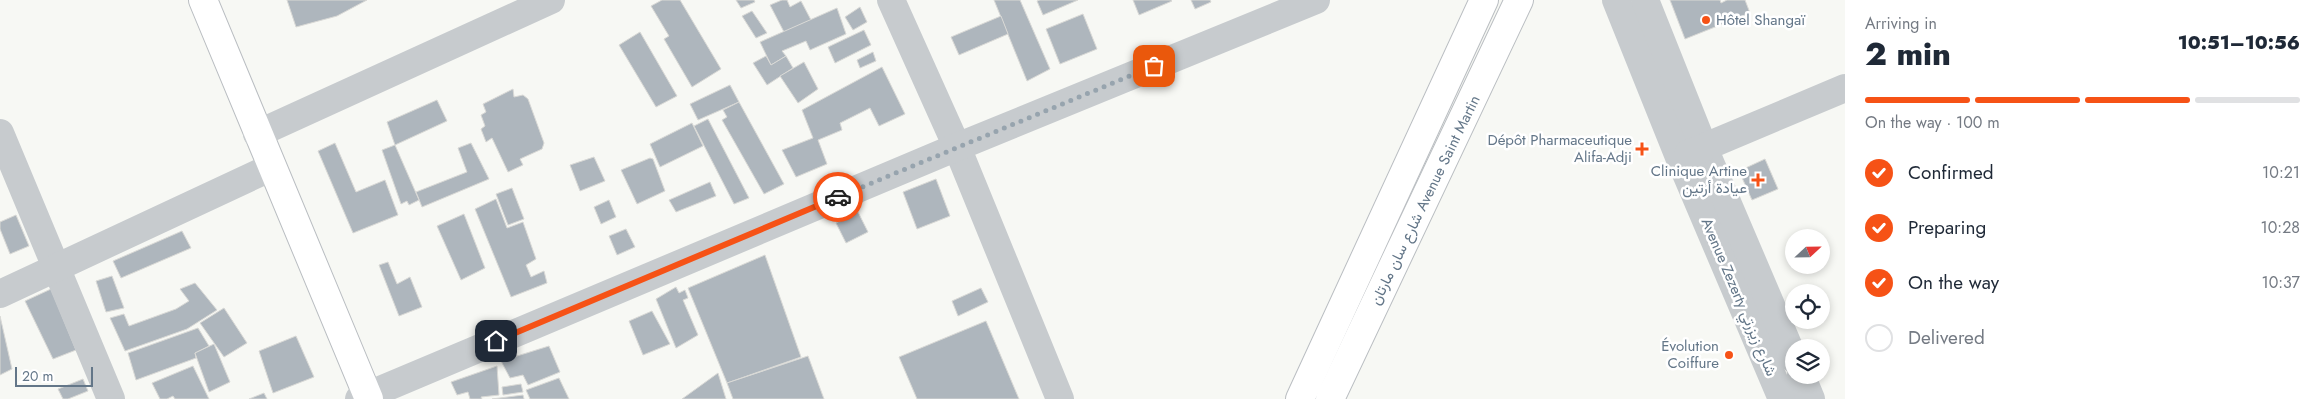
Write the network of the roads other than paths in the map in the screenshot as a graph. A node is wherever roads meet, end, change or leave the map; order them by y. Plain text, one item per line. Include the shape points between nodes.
1 (203, 0) edge
2 (551, 0) edge
3 (891, 0) edge
4 (1316, 0) edge
5 (1484, 0) edge
6 (1520, 0) edge
7 (1616, 0) edge
8 (1645, 0) edge
9 (1845, 88) edge
10 (0, 133) edge
11 (257, 134) junction
12 (957, 147) junction
13 (1704, 148) junction
14 (1679, 157) junction
15 (272, 167) junction
16 (58, 268) junction
17 (0, 294) edge
18 (1785, 339) edge
19 (1804, 384) edge
20 (365, 398) edge
21 (111, 399) edge
22 (1060, 399) edge
23 (1300, 399) edge
24 (1330, 399) edge
25 (1782, 399) edge
26 (1811, 399) edge

1 - 11 main road
2 - 11 street
3 - 12 street
4 - 12 street
5 - 23 main road, شارع سان مارتان Avenue Saint Martin
6 - 24 main road, شارع سان مارتان Avenue Saint Martin
7 - 14 street, Avenue Zezerty شارع زيزرتي
8 - 13 street, Avenue Zezerty شارع زيزرتي
9 - 13 street
10 - 16 street
11 - 15 main road
12 - 20 street
12 - 22 street
13 - 14 street
13 - 18 street, Avenue Zezerty شارع زيزرتي
14 - 25 street, Avenue Zezerty شارع زيزرتي
15 - 16 street
15 - 20 main road
16 - 17 street
16 - 21 street
19 - 26 street, Avenue Zezerty شارع زيزرتي

